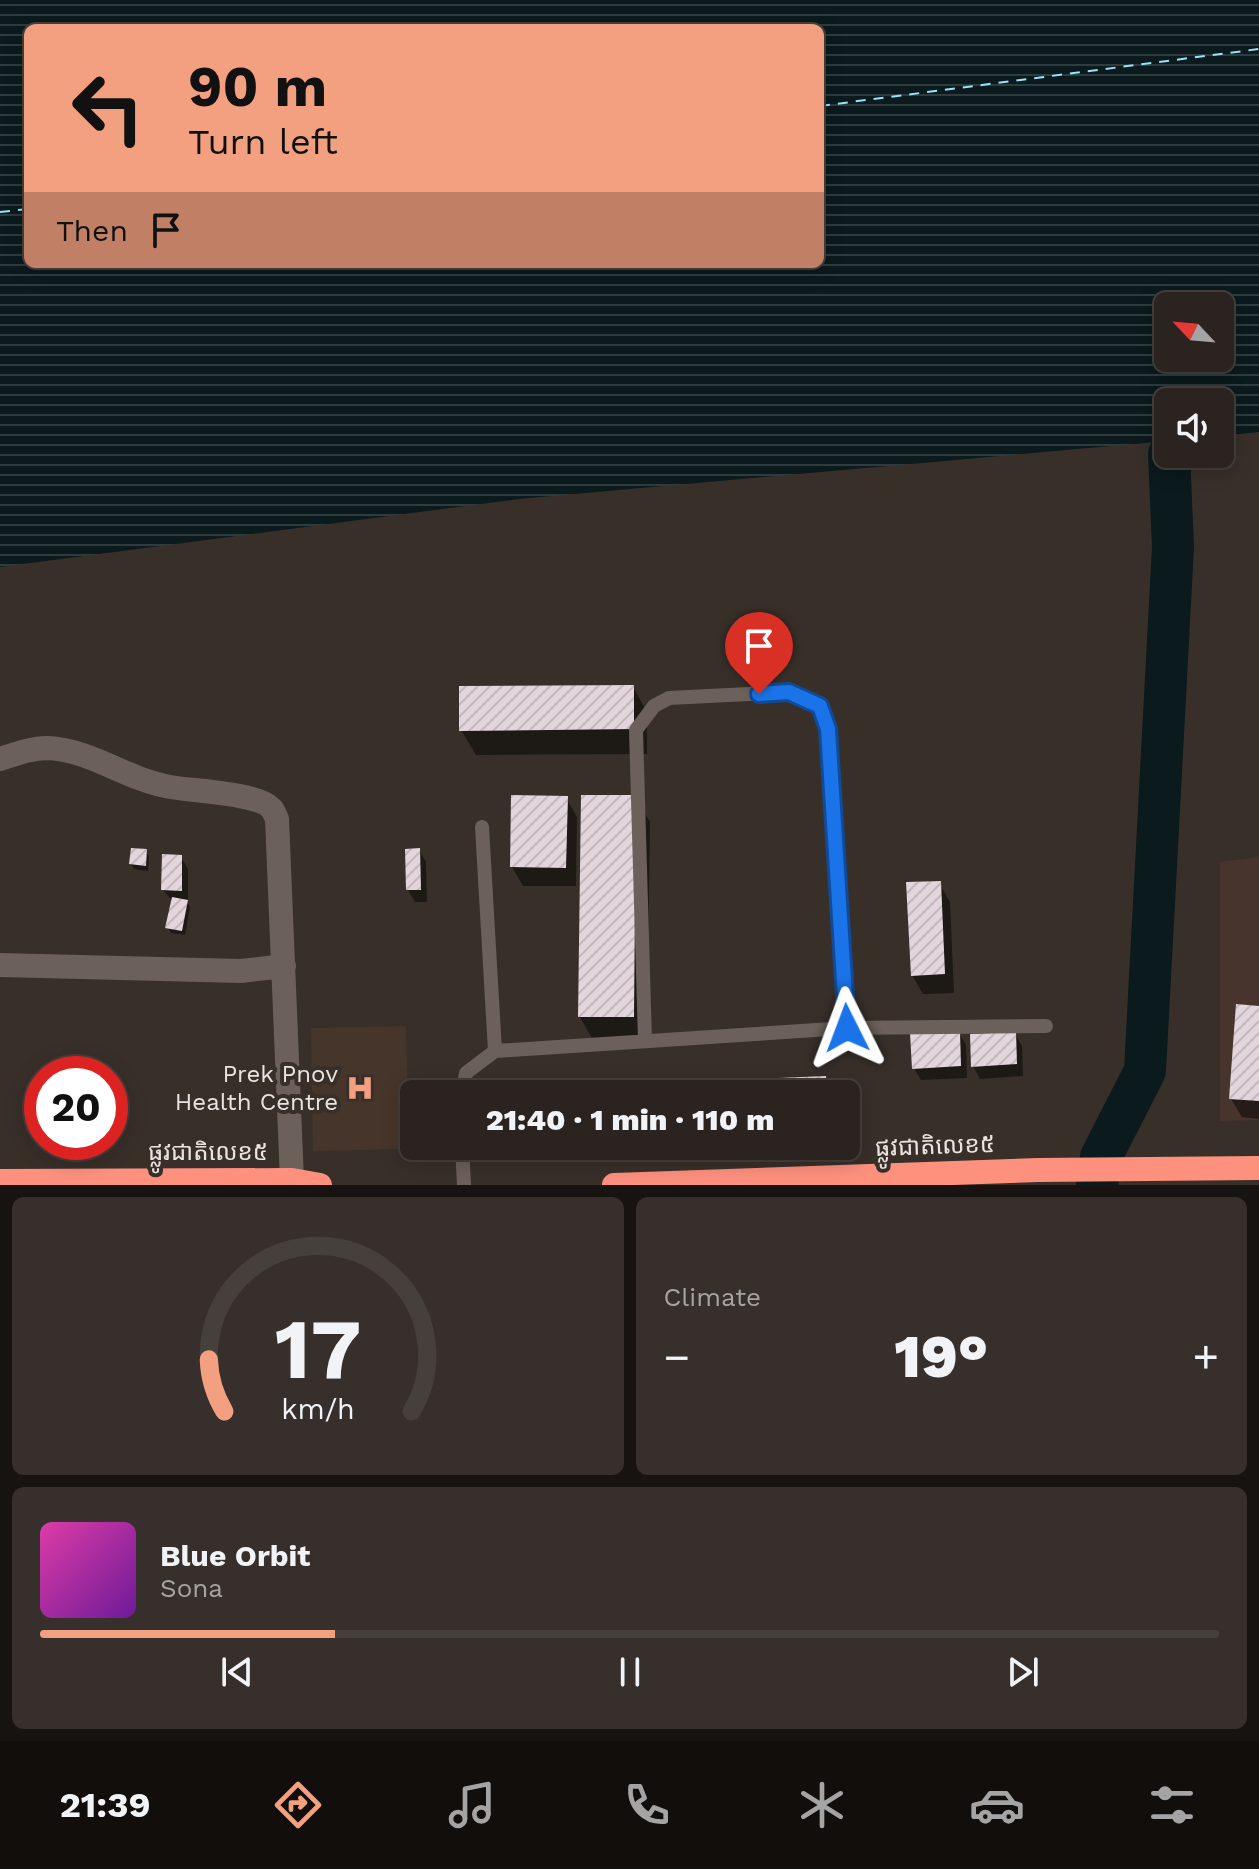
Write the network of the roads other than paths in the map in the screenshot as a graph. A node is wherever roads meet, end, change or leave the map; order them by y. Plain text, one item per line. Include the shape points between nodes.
1 (0, 759) edge
2 (482, 827) dead end
3 (0, 965) edge
4 (284, 966) junction
5 (1046, 1026) dead end
6 (847, 1028) junction
7 (645, 1041) junction
8 (495, 1051) junction
9 (465, 1080) edge
10 (463, 1160) edge
11 (1259, 1168) edge
12 (292, 1180) junction
13 (0, 1181) edge
14 (320, 1185) edge
15 (464, 1185) edge
16 (614, 1185) edge

1 - 4 street via 48,748 148,782 236,796 271,808 277,819
2 - 8 lane
3 - 4 street via 241,971
4 - 12 street
5 - 6 lane
6 - 7 lane
6 - 7 lane via 828,729 820,706 789,692 669,698 654,706 636,730
7 - 8 lane
8 - 9 lane via 466,1073
10 - 15 lane
11 - 16 highway, ផ្លូវជាតិលេខ៥
12 - 13 highway, ផ្លូវជាតិលេខ៥
12 - 14 highway, ផ្លូវជាតិលេខ៥

